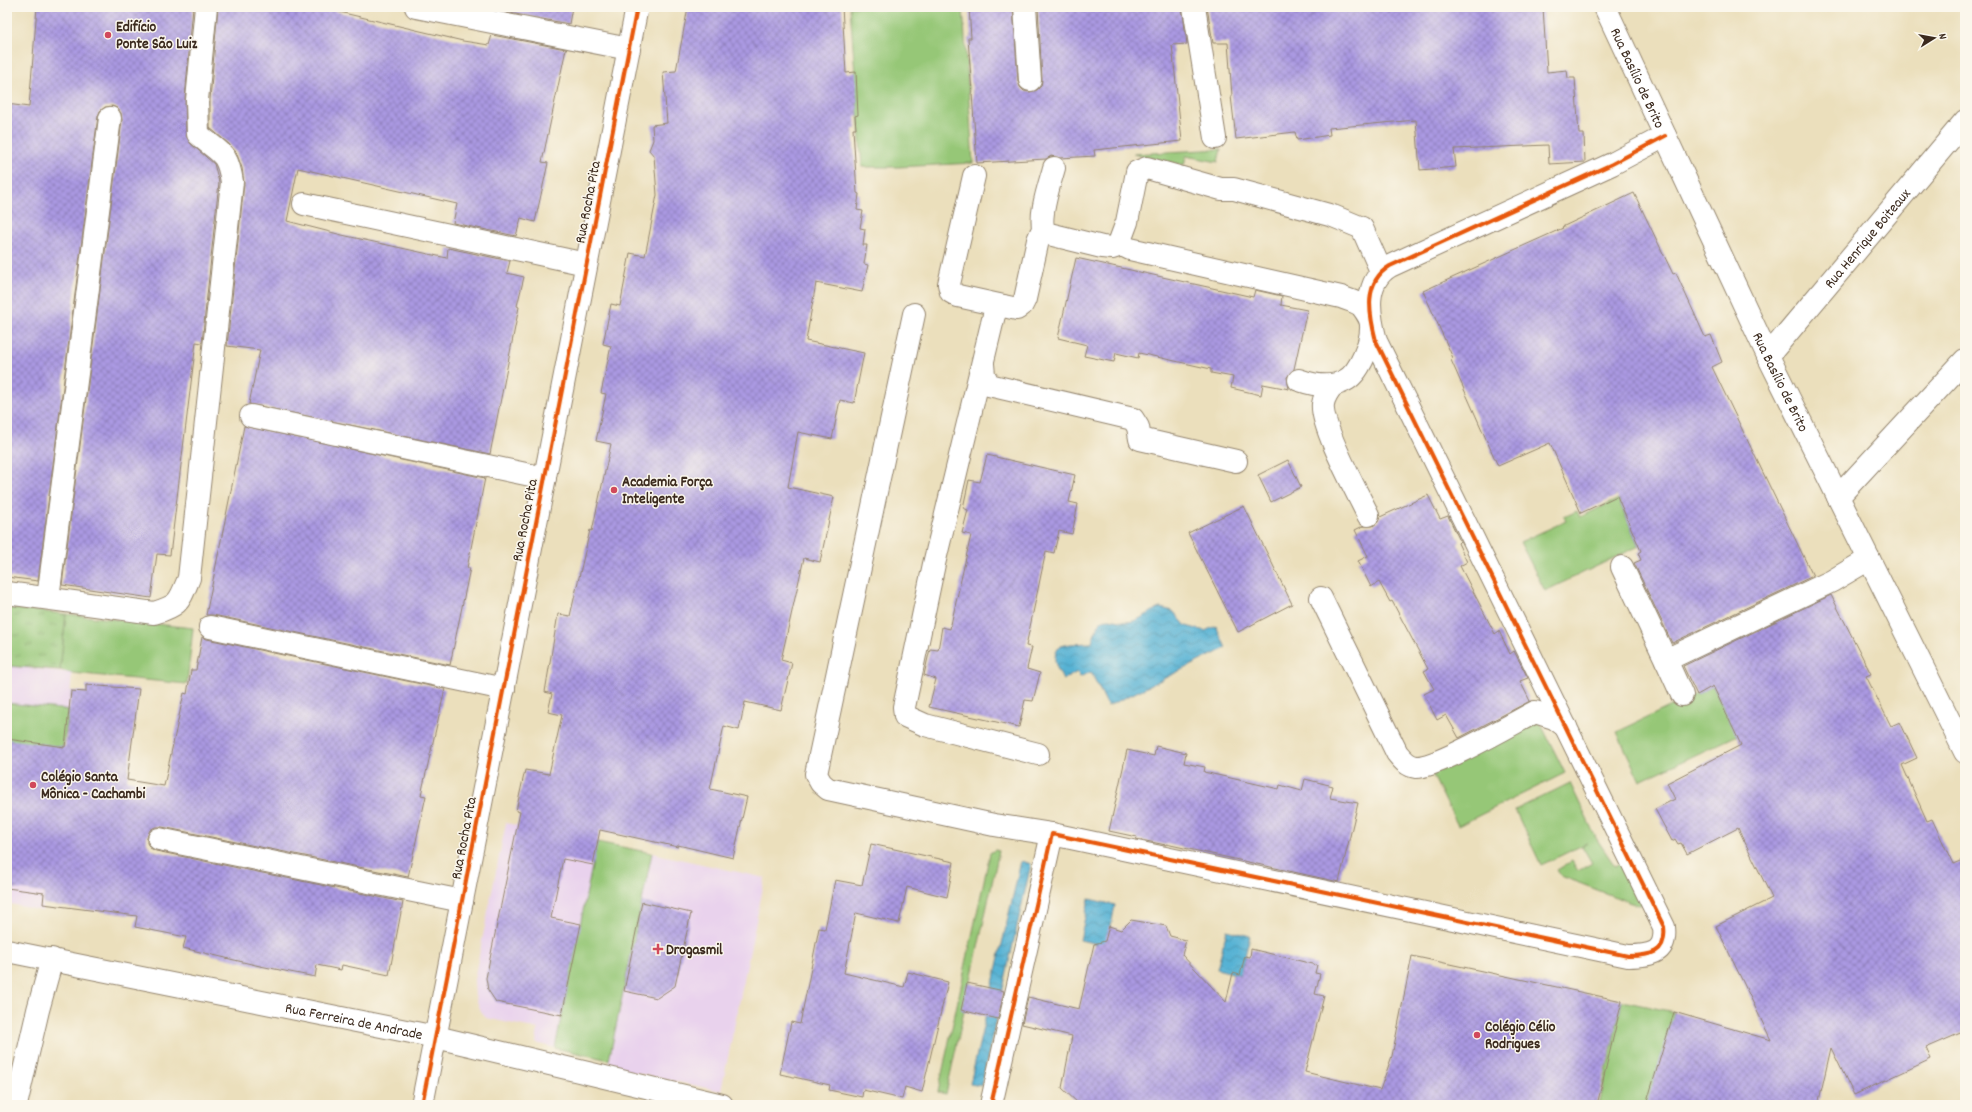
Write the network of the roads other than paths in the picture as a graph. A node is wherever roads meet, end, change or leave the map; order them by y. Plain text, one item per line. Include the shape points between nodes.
1 (206, 7) edge
2 (416, 7) edge
3 (637, 7) edge
4 (1025, 7) edge
5 (1194, 7) edge
6 (1605, 7) edge
7 (629, 49) junction
8 (1030, 80) dead end
9 (110, 118) dead end
10 (1965, 121) edge
11 (1665, 136) junction
12 (1215, 138) dead end
13 (1054, 168) dead end
14 (974, 176) dead end
15 (304, 204) dead end
16 (1045, 233) junction
17 (1122, 241) junction
18 (586, 264) junction
19 (1381, 271) junction
20 (1003, 306) junction
21 (914, 314) dead end
22 (1372, 323) junction
23 (1768, 356) junction
24 (1965, 360) edge
25 (983, 364) junction
26 (1299, 380) dead end
27 (1333, 385) junction
28 (251, 416) dead end
29 (1236, 461) dead end
30 (545, 478) junction
31 (1838, 497) junction
32 (1368, 515) dead end
33 (1870, 560) junction
34 (1622, 567) dead end
35 (7, 594) edge
36 (48, 598) junction
37 (1321, 598) dead end
38 (210, 627) dead end
39 (1666, 660) junction
40 (504, 689) junction
41 (1682, 695) dead end
42 (1566, 727) junction
43 (1965, 752) edge
44 (1038, 754) dead end
45 (1052, 834) junction
46 (159, 839) dead end
47 (462, 901) junction
48 (7, 950) edge
49 (52, 959) junction
50 (436, 1037) junction
51 (16, 1105) edge
52 (422, 1105) edge
53 (722, 1105) edge
54 (991, 1105) edge

1 - 36 street via 198,100 198,134 224,155 230,166 232,182 189,578 181,597 173,607 154,613
2 - 7 street
3 - 7 street, Rua Rocha Pita
4 - 8 street
5 - 12 street
6 - 11 street, Rua Basílio de Brito
7 - 18 street, Rua Rocha Pita
9 - 36 street
10 - 23 street, Rua Henrique Boiteaux
11 - 19 street via 1612,164
11 - 23 street, Rua Basílio de Brito
13 - 16 street via 1042,216 1041,227
14 - 20 street via 949,284 951,292 958,296
15 - 18 street
16 - 17 street via 1102,247 1112,248
16 - 20 street via 1041,233 1038,240 1022,305 1017,309
17 - 19 street via 1137,172 1147,168 1333,216 1362,228
17 - 22 street via 1124,246 1130,249 1349,300 1363,308
18 - 30 street, Rua Rocha Pita
19 - 22 street via 1371,294 1369,310
20 - 25 street via 998,307 994,315
21 - 45 street via 816,774 828,789 994,825
22 - 27 street via 1369,345 1363,359 1346,381
22 - 42 street via 1376,341
23 - 31 street, Rua Basílio de Brito
24 - 31 street
25 - 29 street via 984,375 989,385 1133,418 1140,439
25 - 44 street via 934,564 904,706 905,716 925,725
26 - 27 street via 1310,384
27 - 32 street via 1326,394 1323,404 1325,424
28 - 30 street
30 - 40 street, Rua Rocha Pita
31 - 33 street, Rua Basílio de Brito
33 - 39 street via 1832,581
33 - 43 street, Rua Basílio de Brito
34 - 39 street
35 - 36 street
37 - 42 street via 1397,752 1407,764 1416,767 1437,763 1535,712 1554,718
38 - 40 street
39 - 41 street
40 - 47 street, Rua Rocha Pita
42 - 45 street via 1664,927 1665,938 1662,945 1652,954 1628,956
45 - 54 street
46 - 47 street
47 - 50 street, Rua Rocha Pita
48 - 49 street, Rua Ferreira de Andrade
49 - 50 street, Rua Ferreira de Andrade
49 - 51 street
50 - 52 street, Rua Rocha Pita
50 - 53 street, Rua Ferreira de Andrade

